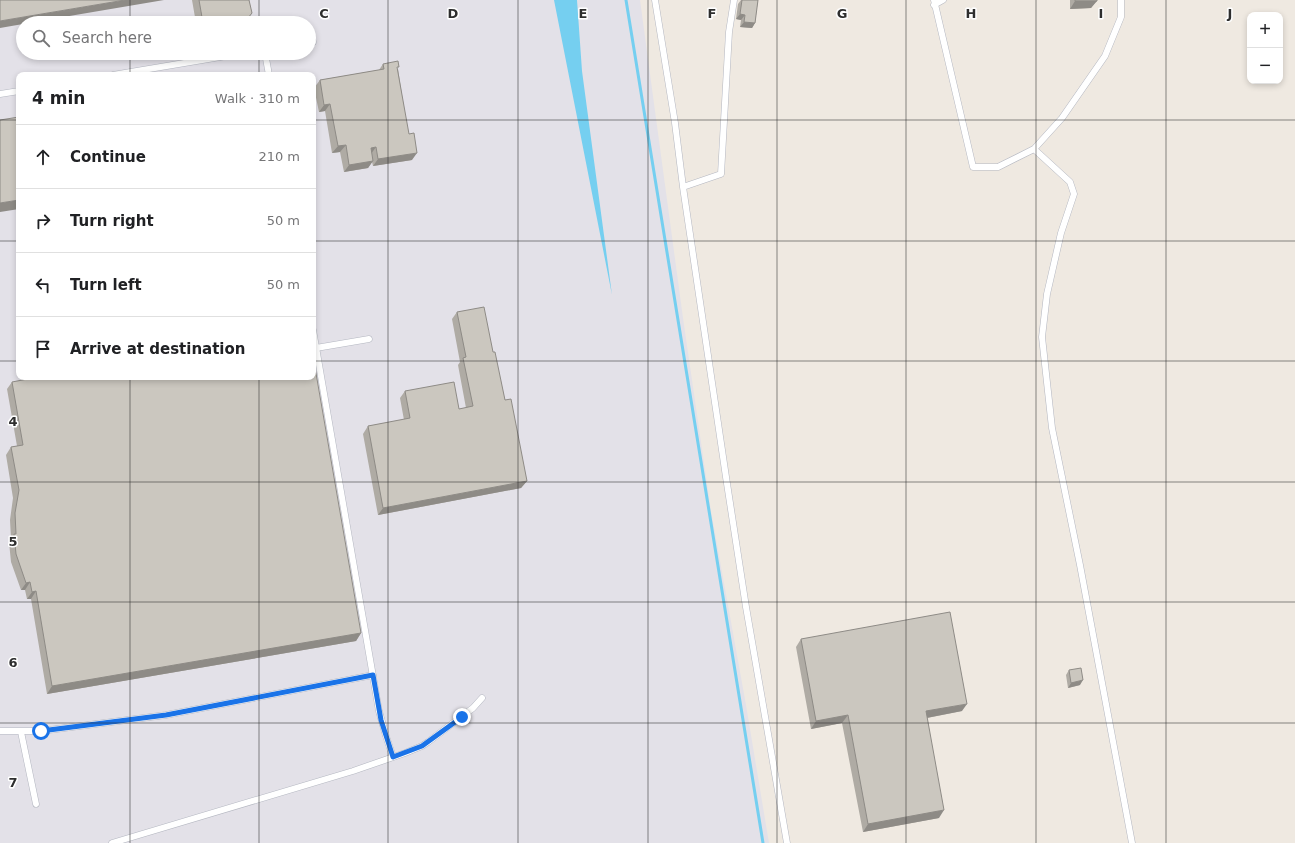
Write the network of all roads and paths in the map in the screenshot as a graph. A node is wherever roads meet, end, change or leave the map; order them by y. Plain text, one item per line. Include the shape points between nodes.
1 (656, 0) edge
2 (734, 0) edge
3 (943, 0) edge
4 (1121, 0) edge
5 (934, 2) edge
6 (202, 60) edge
7 (266, 60) edge
8 (131, 72) edge
9 (268, 72) edge
10 (16, 91) edge
11 (0, 94) edge
12 (1034, 149) junction
13 (683, 187) junction
14 (370, 339) dead end
15 (316, 348) joint
16 (373, 675) junction
17 (482, 698) dead end
18 (0, 732) edge
19 (22, 732) junction
20 (393, 757) junction
21 (36, 804) dead end
22 (112, 843) edge
23 (787, 843) edge
24 (1132, 843) edge

1 - 13 lane
2 - 13 lane via 729,32 721,174
3 - 5 lane
4 - 12 lane via 1121,17 1105,56 1062,118
5 - 12 lane via 973,167 998,167
6 - 8 lane
7 - 9 lane
10 - 11 lane
12 - 24 lane via 1070,182 1074,194 1059,240 1047,294 1042,338 1052,428
13 - 23 lane via 746,608
14 - 15 lane
15 - 16 lane
16 - 19 lane via 166,715
16 - 20 lane via 381,720
17 - 20 lane via 462,717 422,746
18 - 19 lane
19 - 21 lane
20 - 22 lane

